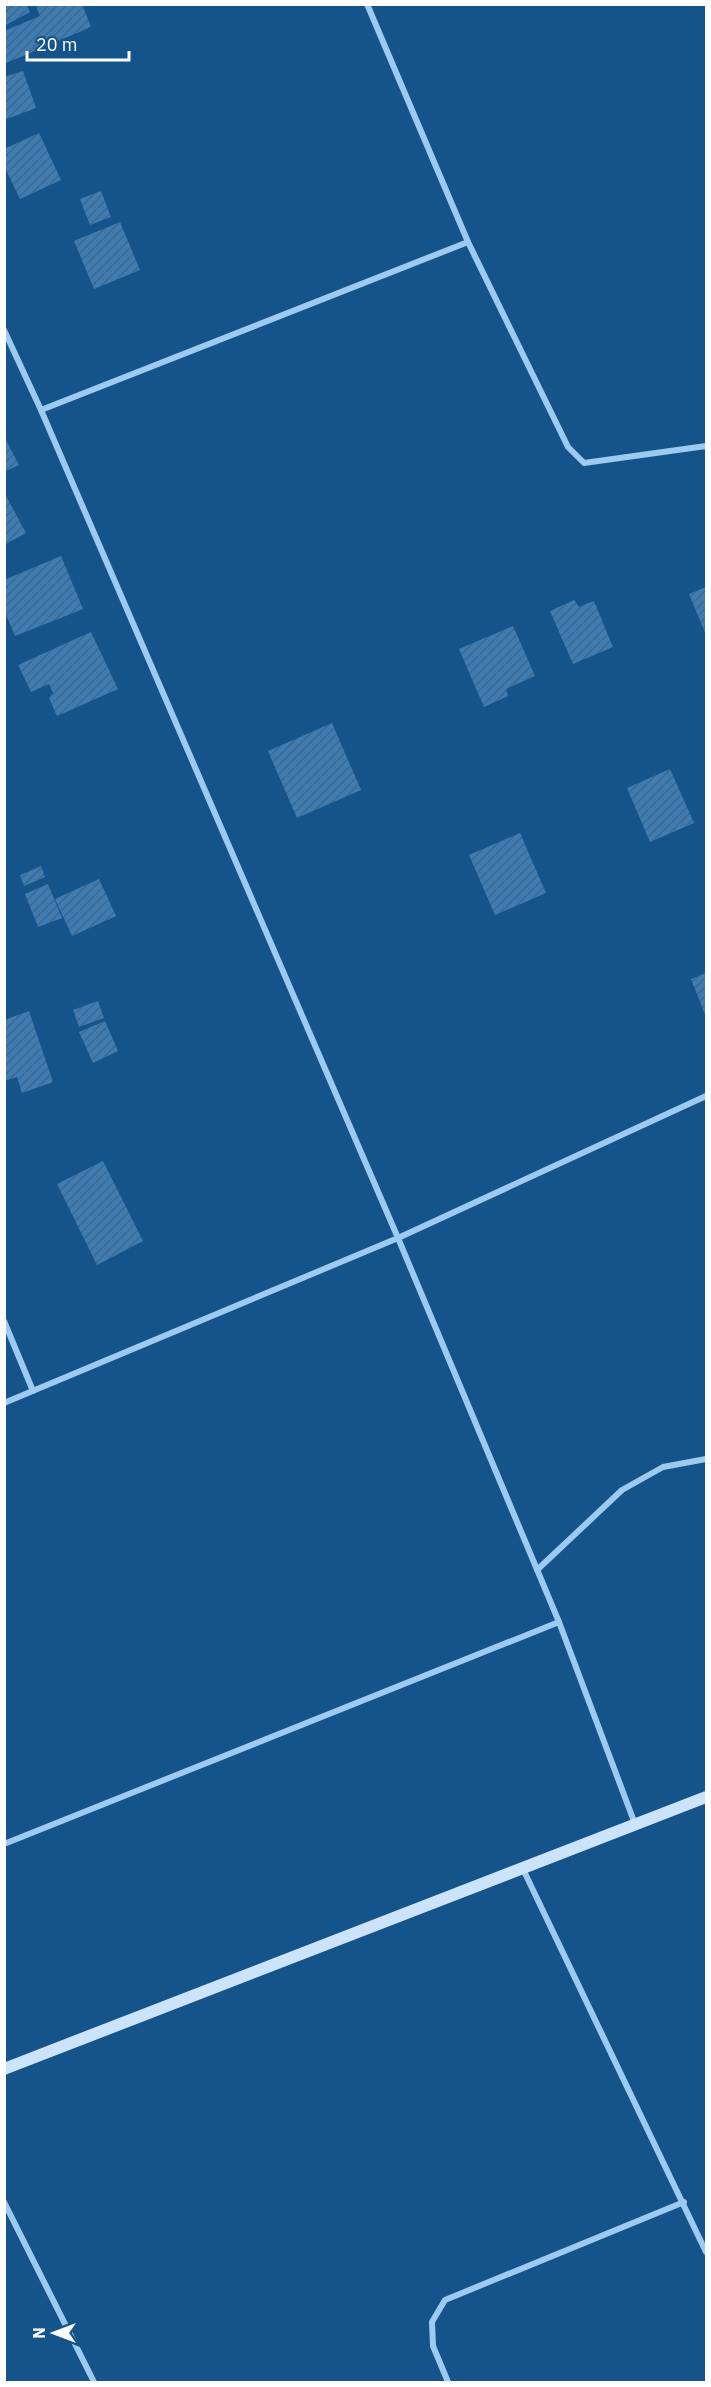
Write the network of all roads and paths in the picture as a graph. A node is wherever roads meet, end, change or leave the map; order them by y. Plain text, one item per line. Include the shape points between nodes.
1 (367, 4) edge
2 (468, 242) junction
3 (4, 330) edge
4 (42, 410) junction
5 (706, 446) edge
6 (706, 1096) edge
7 (398, 1238) junction
8 (4, 1321) edge
9 (33, 1391) junction
10 (4, 1403) edge
11 (706, 1459) edge
12 (537, 1570) junction
13 (559, 1622) junction
14 (706, 1797) edge
15 (635, 1824) junction
16 (4, 1844) edge
17 (521, 1867) junction
18 (4, 2069) edge
19 (4, 2202) edge
20 (684, 2202) junction
21 (706, 2252) edge
22 (94, 2382) edge
23 (448, 2382) edge

1 - 2 street
2 - 4 street
2 - 5 street via 568,447 584,463
3 - 4 street
4 - 7 street
6 - 7 street
7 - 9 street
7 - 12 street
8 - 9 street
9 - 10 street
11 - 12 street via 663,1467 622,1490
12 - 13 street
13 - 15 street
13 - 16 street
14 - 15 street
15 - 17 street
17 - 18 street
17 - 20 street
19 - 22 street
20 - 21 street
20 - 23 street via 445,2300 432,2322 433,2346

